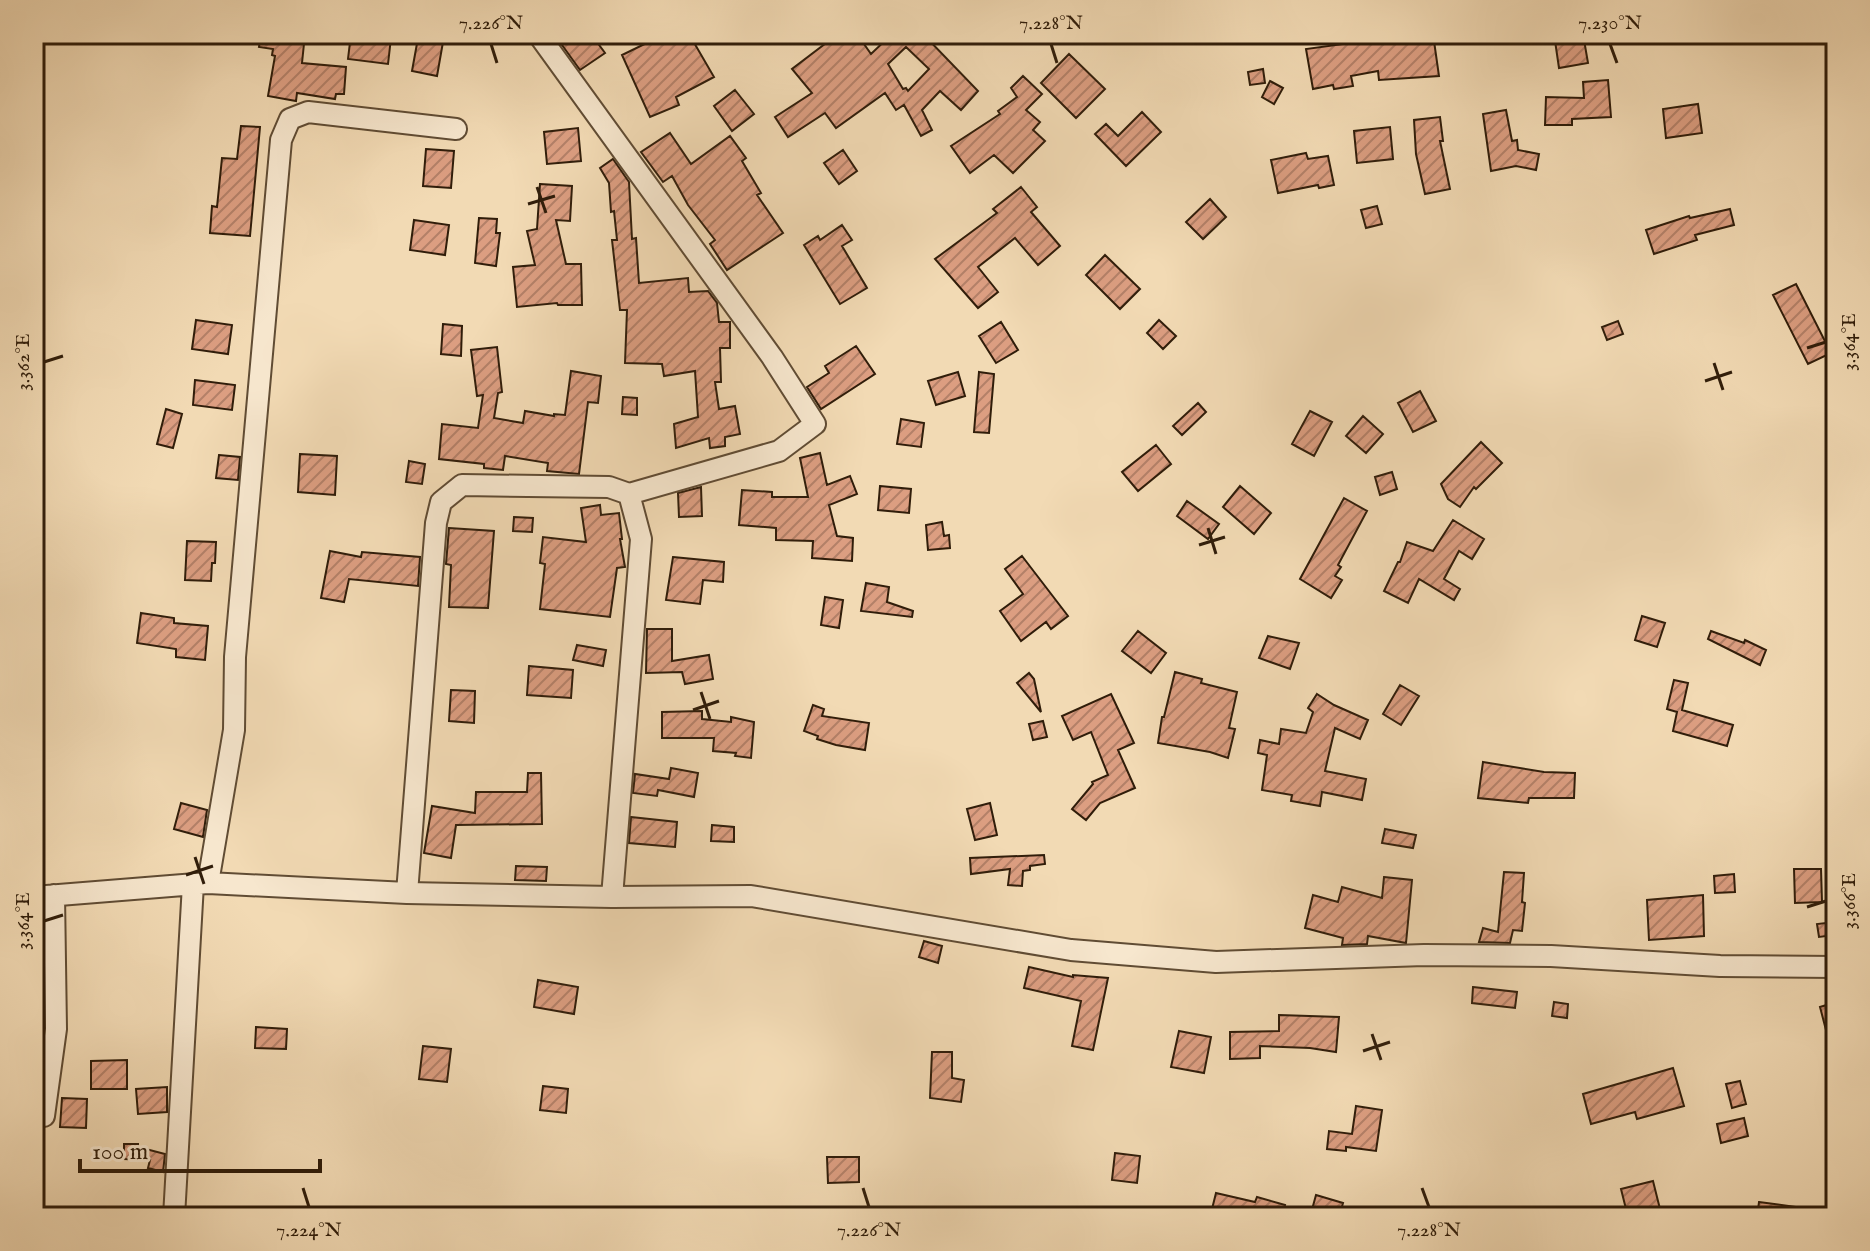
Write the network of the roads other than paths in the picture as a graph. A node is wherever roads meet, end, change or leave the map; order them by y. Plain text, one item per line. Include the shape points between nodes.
1 (538, 34) edge
2 (456, 129) dead end
3 (629, 494) junction
4 (200, 883) junction
5 (407, 893) junction
6 (44, 896) edge
7 (612, 897) junction
8 (1836, 967) edge
9 (44, 1116) dead end
10 (174, 1217) edge

1 - 3 street via 815,424 779,451
2 - 4 street via 308,112 290,119 281,140 235,657 234,730
3 - 5 street via 609,487 462,485 441,502
3 - 7 street via 641,539
4 - 5 street
4 - 6 street
4 - 10 street
5 - 7 street
6 - 9 street via 56,1029
7 - 8 street via 751,896 1071,950 1216,962 1424,955

